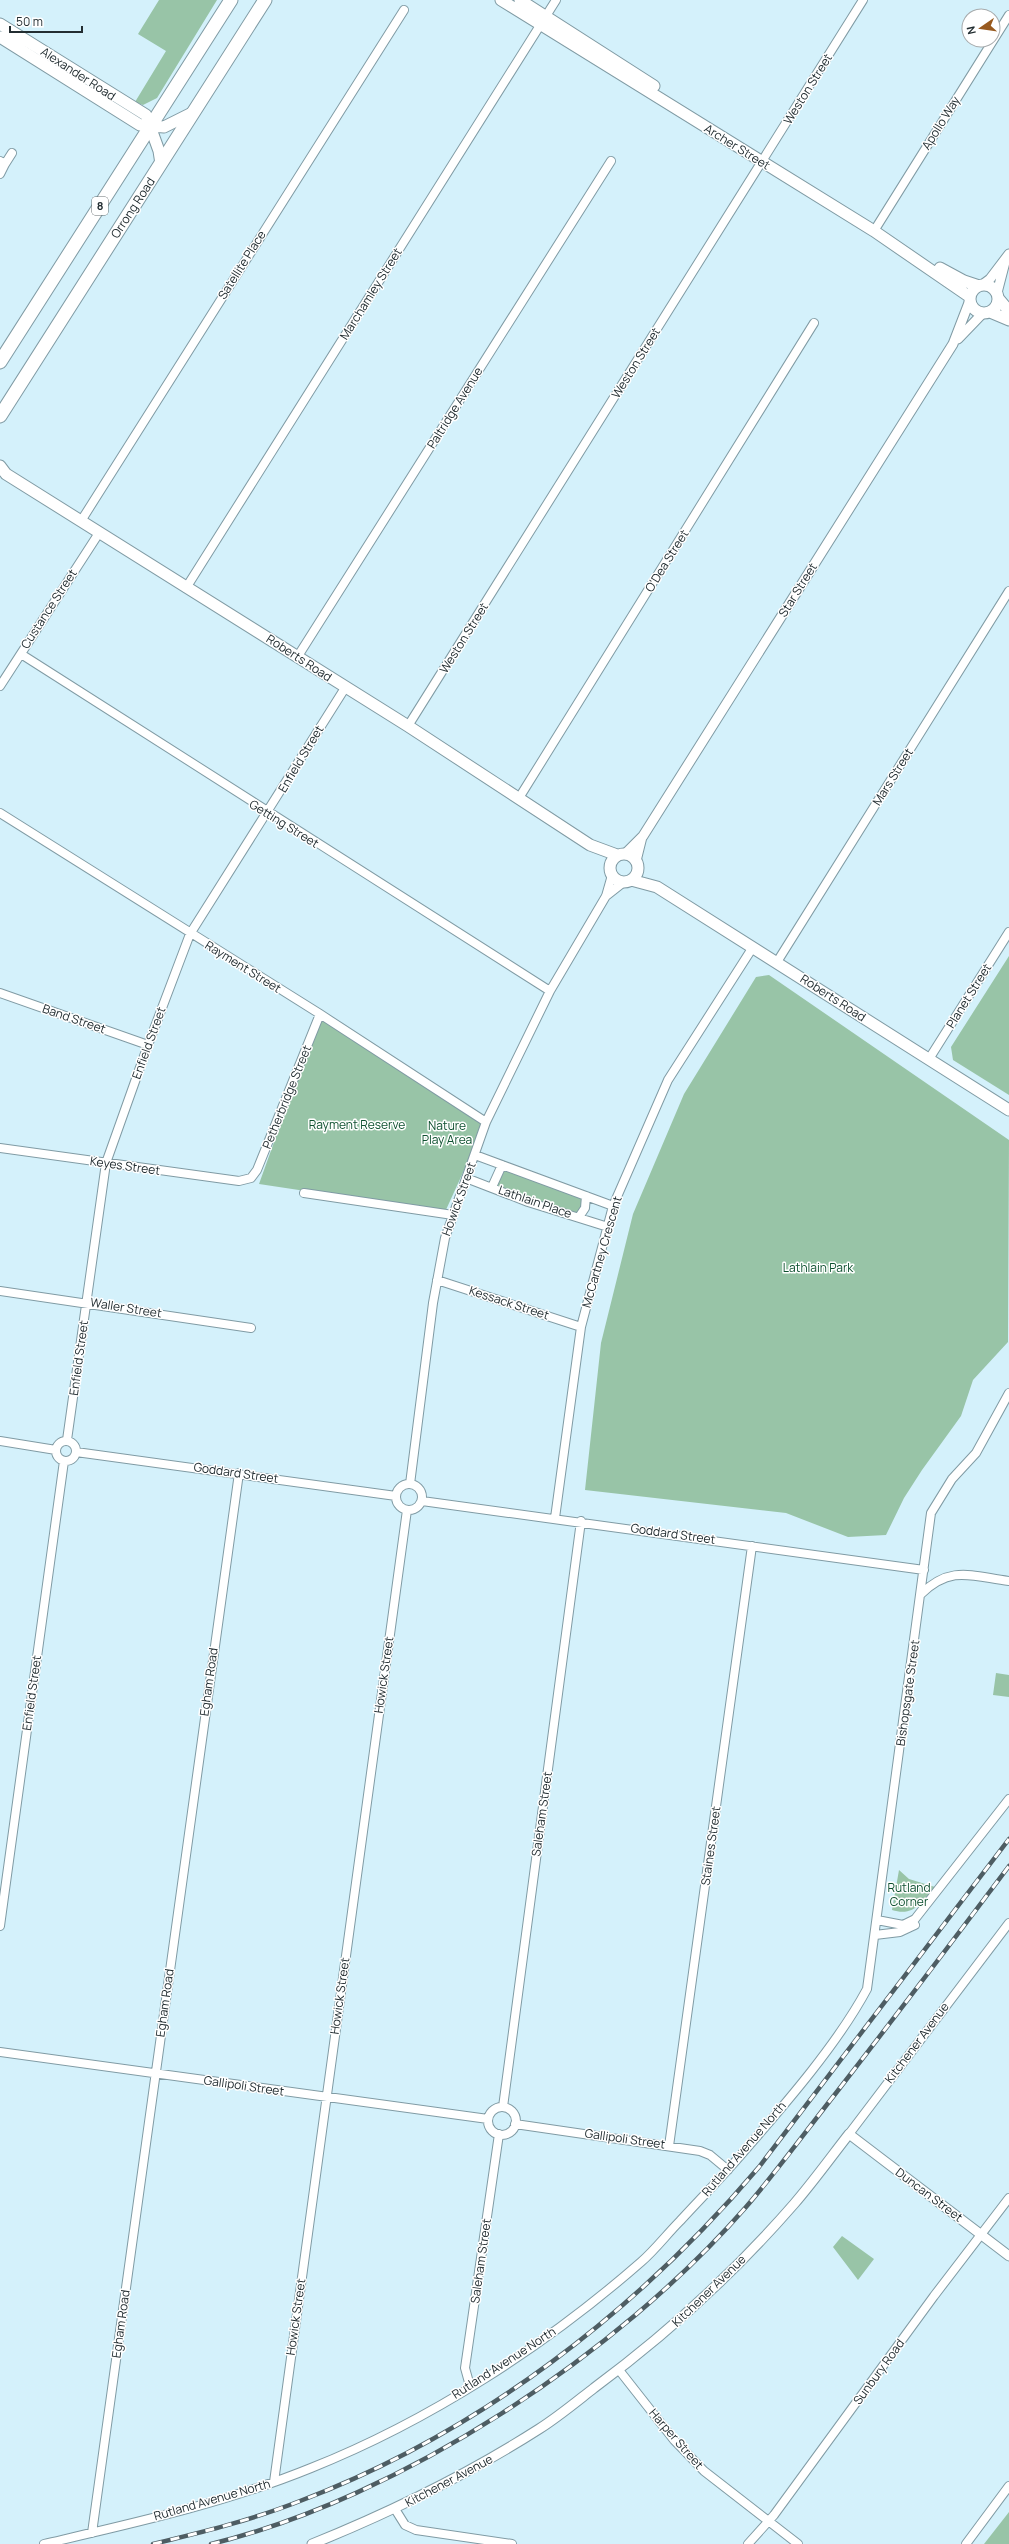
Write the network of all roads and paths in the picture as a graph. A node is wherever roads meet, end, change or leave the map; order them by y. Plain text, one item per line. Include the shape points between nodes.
1 (231, 0) edge
2 (264, 0) edge
3 (501, 0) edge
4 (520, 0) edge
5 (556, 0) edge
6 (863, 0) edge
7 (404, 10) dead end
8 (1009, 15) edge
9 (543, 20) junction
10 (0, 24) edge
11 (0, 36) edge
12 (194, 112) junction
13 (151, 127) junction
14 (12, 153) dead end
15 (764, 160) junction
16 (611, 161) dead end
17 (3, 163) edge
18 (161, 164) junction
19 (0, 174) edge
20 (875, 228) junction
21 (1008, 256) edge
22 (980, 286) junction
23 (998, 296) junction
24 (970, 299) junction
25 (1009, 311) edge
26 (986, 312) junction
27 (1009, 320) edge
28 (814, 323) dead end
29 (953, 344) junction
30 (0, 362) edge
31 (0, 416) edge
32 (2, 471) edge
33 (81, 521) junction
34 (99, 533) junction
35 (186, 588) junction
36 (1009, 591) edge
37 (20, 654) junction
38 (298, 656) junction
39 (0, 686) edge
40 (345, 688) junction
41 (408, 726) junction
42 (519, 798) junction
43 (0, 813) edge
44 (268, 813) junction
45 (643, 836) junction
46 (590, 845) junction
47 (621, 855) junction
48 (637, 863) junction
49 (611, 871) junction
50 (628, 881) junction
51 (657, 887) junction
52 (606, 896) junction
53 (1009, 932) edge
54 (190, 934) junction
55 (753, 947) junction
56 (777, 962) junction
57 (550, 992) junction
58 (0, 993) edge
59 (320, 1014) junction
60 (148, 1045) junction
61 (929, 1059) junction
62 (1009, 1110) edge
63 (486, 1122) junction
64 (0, 1148) edge
65 (475, 1155) junction
66 (106, 1163) junction
67 (502, 1165) junction
68 (251, 1178) joint
69 (466, 1178) junction
70 (492, 1187) junction
71 (304, 1193) dead end
72 (586, 1196) junction
73 (614, 1206) junction
74 (453, 1215) junction
75 (579, 1217) junction
76 (608, 1228) junction
77 (436, 1280) junction
78 (0, 1291) edge
79 (86, 1302) junction
80 (581, 1327) junction
81 (251, 1328) dead end
82 (1009, 1393) edge
83 (67, 1440) junction
84 (0, 1441) edge
85 (56, 1450) junction
86 (76, 1452) junction
87 (64, 1461) junction
88 (238, 1474) junction
89 (410, 1484) junction
90 (396, 1496) junction
91 (422, 1500) junction
92 (407, 1510) junction
93 (555, 1518) junction
94 (581, 1522) junction
95 (752, 1546) junction
96 (924, 1570) junction
97 (1009, 1581) edge
98 (921, 1594) junction
99 (1009, 1799) edge
100 (934, 1897) junction
101 (877, 1920) junction
102 (1009, 1924) edge
103 (0, 1926) edge
104 (875, 1934) junction
105 (854, 2013) joint
106 (0, 2052) edge
107 (155, 2074) junction
108 (326, 2097) junction
109 (503, 2107) junction
110 (488, 2119) junction
111 (515, 2124) junction
112 (499, 2134) junction
113 (849, 2134) junction
114 (669, 2146) junction
115 (728, 2170) junction
116 (1009, 2198) edge
117 (982, 2236) junction
118 (1009, 2256) edge
119 (619, 2370) junction
120 (470, 2386) junction
121 (274, 2482) junction
122 (1009, 2486) edge
123 (395, 2510) junction
124 (768, 2520) junction
125 (92, 2533) junction
126 (44, 2544) edge
127 (312, 2544) edge
128 (512, 2544) edge
129 (748, 2544) edge
130 (798, 2544) edge
131 (966, 2544) edge

1 - 13 highway, 8
2 - 12 highway, Orrong Road / 8
3 - 9 main road, Archer Street
4 - 9 main road, Archer Street
5 - 9 street, Marchamley Street
6 - 15 street, Weston Street
7 - 33 street, Satellite Place
8 - 20 street, Apollo Way
9 - 15 main road, Archer Street
9 - 35 street, Marchamley Street
10 - 13 main road, Alexander Road via 146,115
11 - 13 main road, Alexander Road via 140,124
12 - 13 main road, Alexander Road via 166,127
12 - 18 highway, Orrong Road / 8
13 - 18 main road, Alexander Road
13 - 30 highway, 8
14 - 17 street
15 - 20 main road, Archer Street
15 - 41 street, Weston Street
16 - 38 street, Paltridge Avenue
17 - 19 street
18 - 31 highway, Orrong Road / 8
20 - 22 main road, Archer Street via 953,277
20 - 24 main road, Archer Street
21 - 22 street
21 - 23 street
22 - 23 main road via 991,286
22 - 24 main road via 974,289
23 - 25 main road
23 - 26 main road via 996,306
24 - 26 main road via 974,309
24 - 29 street, Star Street
26 - 27 main road
26 - 29 street, Star Street
28 - 42 street, O'Dea Street
29 - 45 street, Star Street
32 - 33 main road, Roberts Road
33 - 34 main road, Roberts Road
34 - 35 main road, Roberts Road
34 - 37 street, Custance Street
35 - 38 main road, Roberts Road
36 - 56 street, Mars Street
37 - 39 street, Custance Street
37 - 44 street, Getting Street
38 - 40 main road, Roberts Road
40 - 41 main road, Roberts Road
40 - 44 street, Enfield Street
41 - 42 main road, Roberts Road
42 - 46 main road, Roberts Road
43 - 54 street, Rayment Street
44 - 54 street, Enfield Street
44 - 57 street, Getting Street
45 - 47 street, Star Street
45 - 48 street, Star Street
46 - 47 main road, Roberts Road
46 - 49 main road, Roberts Road
47 - 48 main road
47 - 49 main road
48 - 50 main road via 636,873
48 - 51 main road, Roberts Road
49 - 50 main road via 618,880
49 - 52 street, Howick Street
50 - 51 main road, Roberts Road
50 - 52 street, Howick Street
51 - 55 main road, Roberts Road
52 - 57 street, Howick Street
53 - 61 street, Planet Street
54 - 59 street, Rayment Street
54 - 60 street, Enfield Street
55 - 56 main road, Roberts Road
55 - 73 street, McCartney Crescent via 668,1080
56 - 61 main road, Roberts Road
57 - 63 street, Howick Street
58 - 60 street, Band Street
59 - 63 street, Rayment Street
59 - 68 street, Petherbridge Street via 257,1170
60 - 66 street, Enfield Street
61 - 62 main road, Roberts Road
63 - 65 street, Howick Street
64 - 66 street, Keyes Street
65 - 67 street, Lathlain Place
65 - 69 street, Howick Street
66 - 68 street, Keyes Street via 240,1181
66 - 79 street, Enfield Street
67 - 70 street, Lathlain Place
67 - 72 street, Lathlain Place
69 - 70 street, Lathlain Place
69 - 74 street, Howick Street
70 - 75 street, Lathlain Place via 528,1202
71 - 74 street
72 - 73 street, Lathlain Place
72 - 75 street, Lathlain Place via 585,1208
73 - 76 street, McCartney Crescent
74 - 77 street, Howick Street via 441,1251
75 - 76 street, Lathlain Place
76 - 80 street, McCartney Crescent
77 - 80 street, Kessack Street
77 - 89 street, Howick Street
78 - 79 street, Waller Street
79 - 81 street, Waller Street
79 - 83 street, Enfield Street
80 - 93 street, McCartney Crescent
82 - 96 street, Bishopsgate Street via 976,1453 948,1484 931,1513
83 - 85 street via 58,1444
83 - 86 street via 75,1445
84 - 85 street
85 - 87 street via 57,1456
86 - 87 street via 71,1460
86 - 88 street, Goddard Street
87 - 103 street, Enfield Street
88 - 90 street, Goddard Street
88 - 107 street, Egham Road
89 - 90 street via 399,1488
89 - 91 street via 420,1489
90 - 92 street via 400,1506
91 - 92 street via 414,1509
91 - 93 street, Goddard Street
92 - 108 street, Howick Street
93 - 94 street, Goddard Street
94 - 95 street, Goddard Street
94 - 109 street, Saleham Street
95 - 96 street, Goddard Street
95 - 114 street, Staines Street
96 - 98 street, Bishopsgate Street
97 - 98 street via 956,1574 934,1582
98 - 101 street, Bishopsgate Street
99 - 100 street
100 - 101 street via 909,1923 893,1924
100 - 104 street via 924,1917 913,1926 900,1932
101 - 104 street, Bishopsgate Street
102 - 113 street, Kitchener Avenue
104 - 105 street, Bishopsgate Street via 867,1989
105 - 115 street, Rutland Avenue North via 772,2119
106 - 107 street, Gallipoli Street
107 - 108 street, Gallipoli Street
107 - 125 street, Egham Road
108 - 110 street, Gallipoli Street
108 - 121 street, Howick Street
109 - 110 street via 493,2110
109 - 111 street via 513,2113
110 - 112 street via 491,2129
111 - 112 street via 510,2132
111 - 114 street, Gallipoli Street
112 - 120 street, Saleham Street via 465,2368
113 - 117 street, Duncan Street
113 - 119 street, Kitchener Avenue via 794,2204 720,2282 658,2339
114 - 115 street, Gallipoli Street via 700,2151
115 - 120 street, Rutland Avenue North via 642,2261 548,2337
116 - 117 street, Sunbury Road
117 - 118 street, Duncan Street
117 - 124 street, Sunbury Road via 934,2296
119 - 123 street, Kitchener Avenue via 541,2428 481,2465
119 - 124 street, Harper Street via 674,2440 704,2471
120 - 121 street, Rutland Avenue North via 431,2411 356,2449
121 - 125 street, Rutland Avenue North via 192,2508
122 - 131 street
123 - 127 street, Kitchener Avenue
123 - 128 street via 405,2525 416,2530
124 - 129 street, Sunbury Road
124 - 130 street, Harper Street
125 - 126 street, Rutland Avenue North

